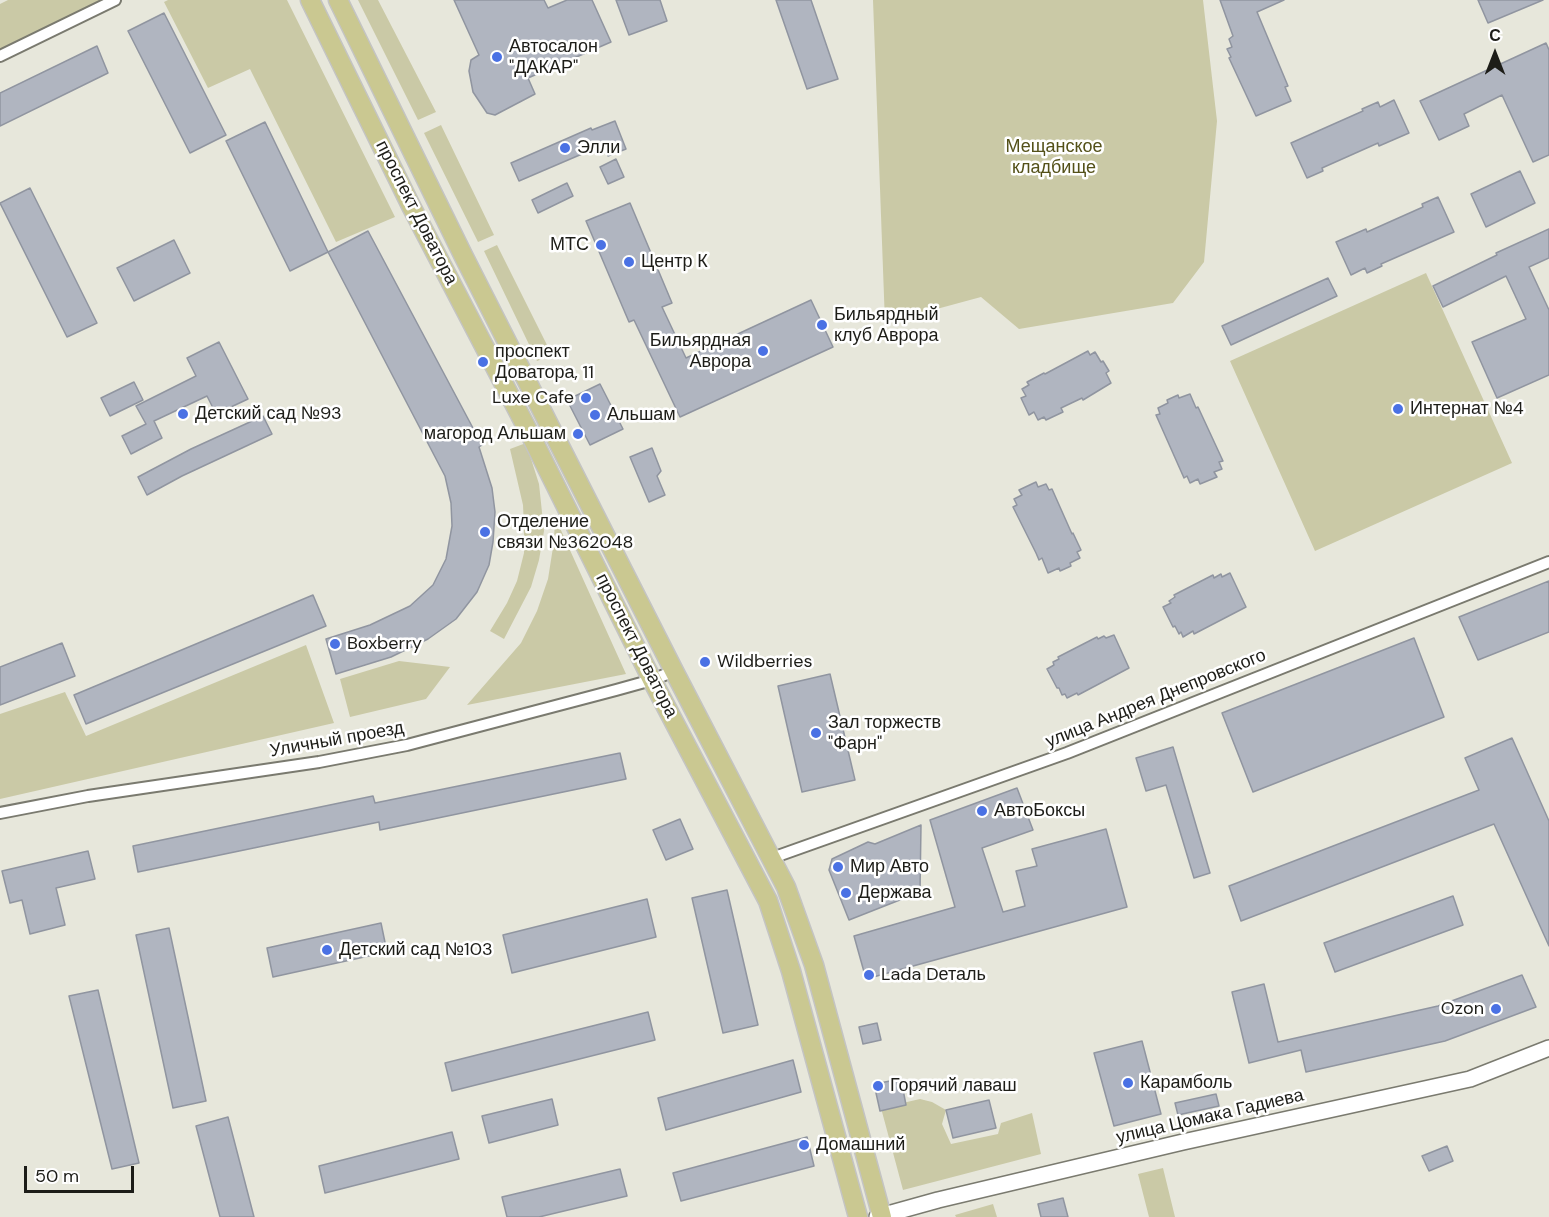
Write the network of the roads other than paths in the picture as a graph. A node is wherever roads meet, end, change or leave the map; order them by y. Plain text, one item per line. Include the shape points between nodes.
1 (115, 0) edge
2 (310, 0) edge
3 (338, 0) edge
4 (0, 56) edge
5 (1549, 562) edge
6 (674, 671) junction
7 (652, 680) junction
8 (0, 813) edge
9 (772, 858) junction
10 (1549, 1048) edge
11 (880, 1216) edge
12 (858, 1217) edge

1 - 4 street
2 - 7 main road, проспект Доватора
3 - 6 main road, проспект Доватора
5 - 9 street, улица Андрея Днепровского via 1067,753
6 - 7 street, Уличный проезд
6 - 9 main road, проспект Доватора
7 - 8 street, Уличный проезд via 407,745
7 - 12 main road, проспект Доватора via 768,901
9 - 11 main road, проспект Доватора via 814,965
10 - 11 main road, улица Цомака Гадиева via 1470,1078 1183,1142

